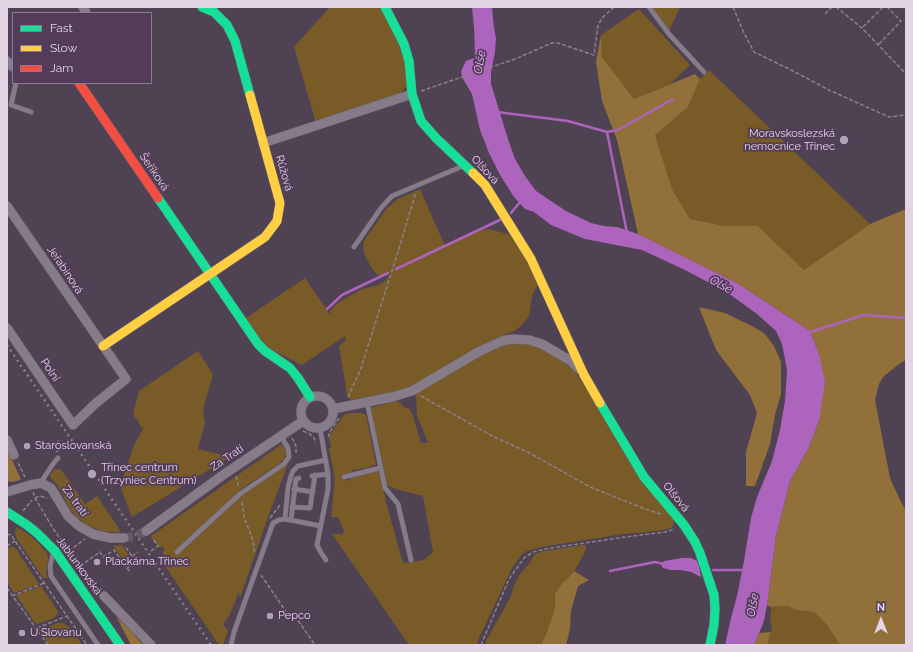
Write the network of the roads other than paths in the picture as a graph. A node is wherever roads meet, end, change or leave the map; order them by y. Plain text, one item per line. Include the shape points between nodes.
1 (202, 7) edge
2 (385, 7) edge
3 (649, 7) edge
4 (704, 72) dead end
5 (16, 84) edge
6 (80, 84) edge
7 (412, 94) junction
8 (31, 112) dead end
9 (263, 143) junction
10 (464, 165) junction
11 (7, 206) edge
12 (354, 247) dead end
13 (210, 274) junction
14 (7, 328) edge
15 (103, 346) junction
16 (584, 375) junction
17 (310, 397) junction
18 (367, 402) junction
19 (333, 409) junction
20 (303, 421) junction
21 (73, 425) joint
22 (320, 428) junction
23 (281, 436) junction
24 (7, 440) edge
25 (14, 455) road end
26 (58, 458) dead end
27 (326, 460) junction
28 (380, 468) junction
29 (328, 474) junction
30 (344, 477) dead end
31 (299, 478) dead end
32 (41, 483) junction
33 (294, 489) junction
34 (7, 492) edge
35 (313, 492) junction
36 (292, 507) junction
37 (7, 512) edge
38 (285, 519) junction
39 (291, 520) junction
40 (321, 526) junction
41 (147, 532) tunnel mouth
42 (124, 541) tunnel mouth
43 (54, 551) junction
44 (177, 552) dead end
45 (326, 560) dead end
46 (411, 560) dead end
47 (104, 596) road end
48 (98, 645) edge
49 (120, 645) edge
50 (151, 645) edge
51 (231, 645) edge
52 (710, 645) edge

1 - 9 street, Růžová via 214,12 227,26 234,41
2 - 7 street, Olšová via 404,44 409,61
3 - 4 lane via 669,34
5 - 8 lane via 11,105
6 - 13 street, Šeříková
7 - 9 street
7 - 10 street, Olšová via 421,121
9 - 13 street, Růžová via 280,203 277,221 265,237
10 - 12 lane via 392,196
10 - 16 street, Olšová via 485,185 531,259
11 - 15 street, Jeřabinová
13 - 15 street, Růžová
13 - 17 street via 258,344 290,368
14 - 21 street, Polní
15 - 21 street, Jeřabinová via 126,379
16 - 18 street, Olšová via 571,361 542,344 512,339 480,351 412,391
16 - 52 street, Olšová via 644,477 695,542 714,595 714,625
17 - 19 street via 322,396 331,403
17 - 20 street via 304,401 301,408 300,415
18 - 19 street, Olšová
18 - 28 lane
19 - 22 street via 332,419
20 - 22 street via 308,426
20 - 23 street, Za Tratí
22 - 27 lane
23 - 41 street, Za Tratí
23 - 44 lane via 288,448 289,457 284,464 240,494
24 - 25 street
26 - 32 lane
27 - 29 lane
27 - 38 lane via 298,466 293,471 288,487
28 - 30 lane
28 - 46 lane via 385,488 398,504
29 - 35 lane via 313,475
29 - 40 lane via 328,489
31 - 33 lane via 296,479
32 - 34 street
32 - 42 street, Za tratí via 51,488 68,516 79,526 93,534
33 - 35 lane
33 - 36 lane
35 - 36 lane via 310,508
36 - 39 lane
37 - 43 street, Jablunkovská via 37,533
38 - 39 lane
38 - 51 lane via 273,523
39 - 40 lane
40 - 45 lane via 318,545
43 - 48 lane via 50,566 51,576
43 - 49 street, Jablunkovská
47 - 50 street

